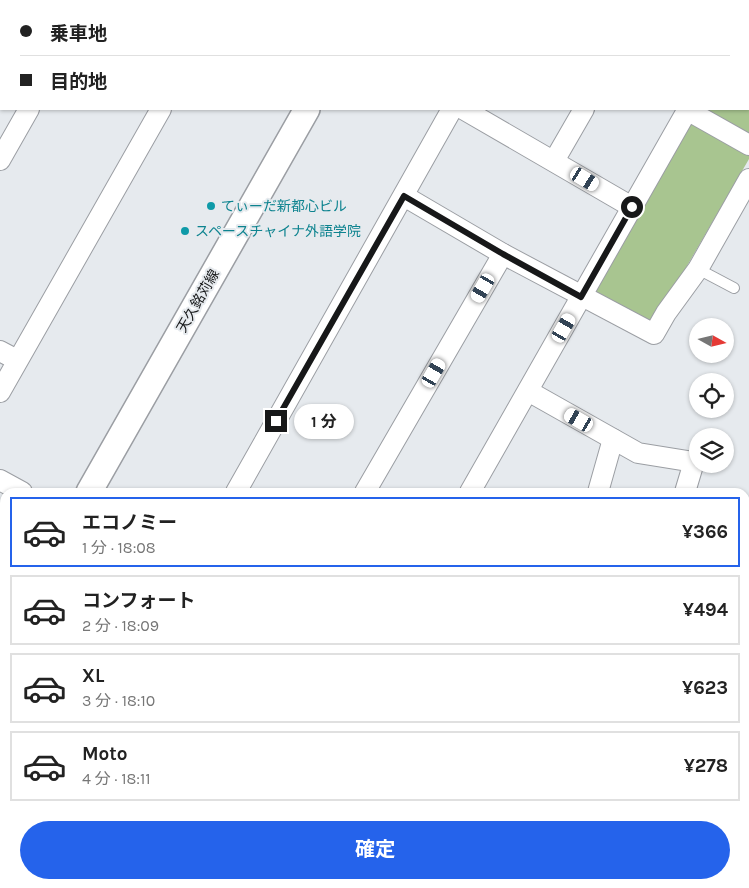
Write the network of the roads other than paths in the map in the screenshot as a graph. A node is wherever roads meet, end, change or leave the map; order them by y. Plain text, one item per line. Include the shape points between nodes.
1 (28, 110) edge
2 (159, 110) edge
3 (306, 110) edge
4 (451, 110) edge
5 (465, 110) edge
6 (583, 110) edge
7 (686, 110) edge
8 (689, 110) edge
9 (749, 145) edge
10 (0, 160) edge
11 (554, 161) junction
12 (749, 179) edge
13 (404, 196) junction
14 (632, 207) junction
15 (503, 254) junction
16 (698, 269) junction
17 (734, 288) dead end
18 (581, 297) junction
19 (9, 356) edge
20 (528, 391) junction
21 (0, 392) edge
22 (613, 439) junction
23 (0, 480) edge
24 (15, 488) edge
25 (91, 488) edge
26 (243, 488) edge
27 (367, 488) edge
28 (472, 488) edge
29 (599, 488) edge
30 (686, 488) edge

1 - 10 street
2 - 19 street
3 - 25 street, 天久銘苅線
4 - 13 street
5 - 11 street
6 - 11 street
7 - 14 street
8 - 9 street
11 - 14 street
12 - 16 street
13 - 15 street
13 - 26 street
14 - 18 street
15 - 18 street
15 - 27 street
16 - 17 lane
16 - 18 street via 654,334
18 - 20 street
19 - 21 street
20 - 22 street
20 - 28 street
22 - 29 street
22 - 30 street via 638,452 694,462
23 - 24 street

